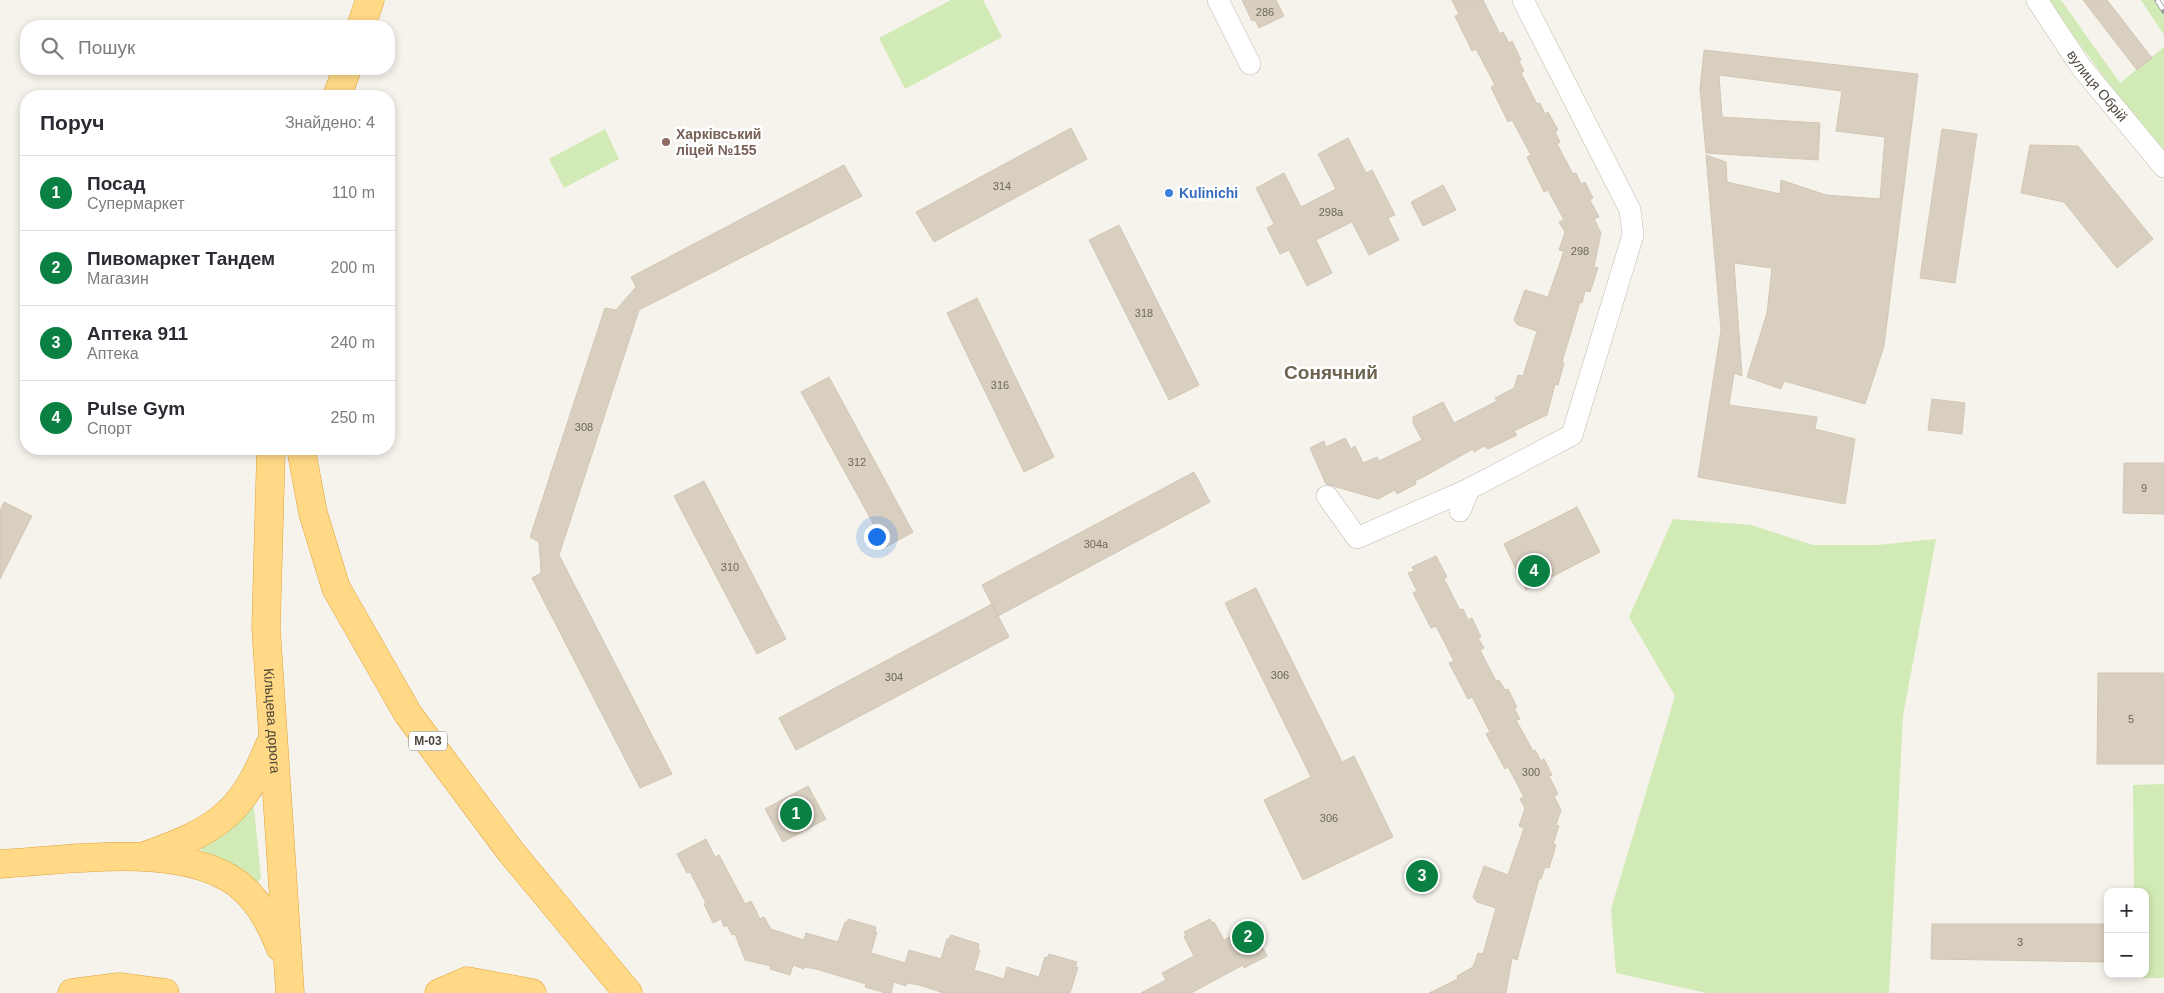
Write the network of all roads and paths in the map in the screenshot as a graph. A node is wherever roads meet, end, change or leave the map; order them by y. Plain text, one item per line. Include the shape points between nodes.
1 (370, 0) edge
2 (1218, 0) edge
3 (1522, 0) edge
4 (2037, 0) edge
5 (363, 20) edge
6 (1250, 64) dead end
7 (345, 75) edge
8 (339, 90) edge
9 (2164, 167) edge
10 (271, 455) edge
11 (302, 455) edge
12 (1470, 488) junction
13 (1327, 496) dead end
14 (1460, 511) dead end
15 (272, 739) junction
16 (146, 856) junction
17 (0, 864) edge
18 (289, 980) edge
19 (72, 993) edge
20 (164, 993) edge
21 (439, 993) edge
22 (532, 993) edge
23 (628, 993) edge

1 - 5 highway
2 - 6 street
3 - 12 street via 1630,210 1633,235 1572,435
4 - 9 street, вулиця Обрій via 2081,67
7 - 8 highway
10 - 15 highway, Кільцева дорога via 266,604
11 - 23 highway, М-03 via 313,513 336,588 408,714 511,852
12 - 13 street via 1357,538
12 - 14 street
15 - 16 highway via 248,791 219,822 197,836
15 - 18 highway, Кільцева дорога
16 - 17 highway
16 - 18 highway via 200,865 231,879 262,910 275,933
19 - 20 highway via 119,987
21 - 22 highway via 467,982

